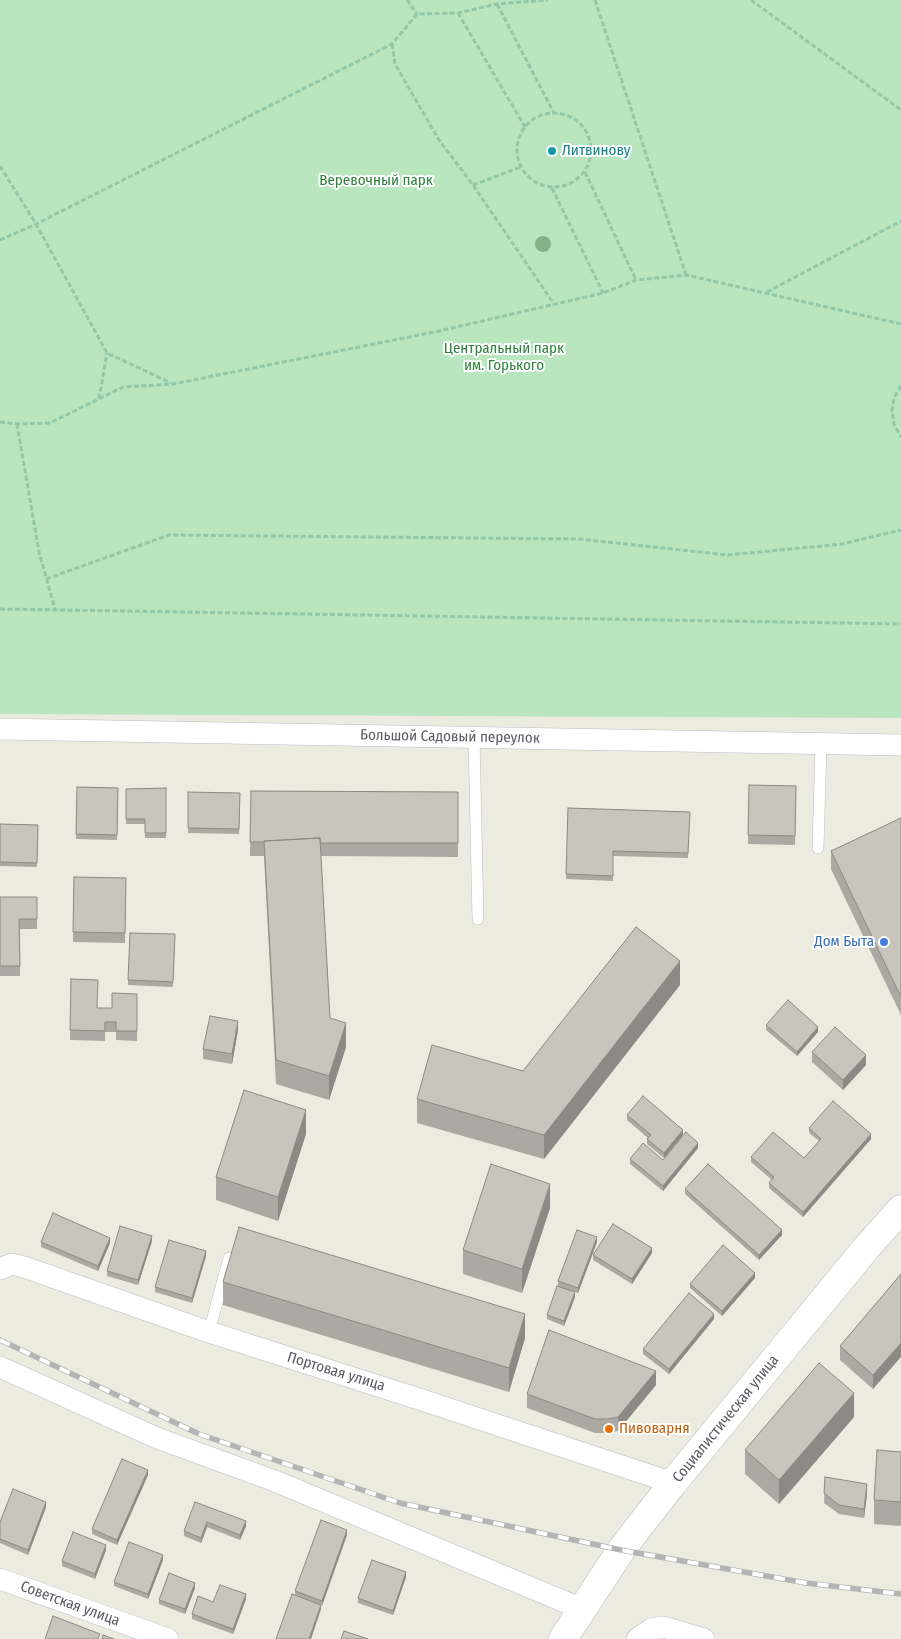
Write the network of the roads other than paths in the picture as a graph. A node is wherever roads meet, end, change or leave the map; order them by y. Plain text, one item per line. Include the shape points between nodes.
1 (0, 729) edge
2 (474, 738) junction
3 (821, 744) junction
4 (901, 745) edge
5 (818, 848) dead end
6 (478, 919) dead end
7 (901, 1209) edge
8 (229, 1258) edge
9 (0, 1269) edge
10 (208, 1332) junction
11 (0, 1367) edge
12 (673, 1484) junction
13 (0, 1579) edge
14 (582, 1609) junction
15 (567, 1637) edge
16 (168, 1639) edge
17 (637, 1639) edge
18 (704, 1639) edge

1 - 2 street, Большой Садовый переулок
2 - 3 street, Большой Садовый переулок
2 - 6 lane
3 - 4 street, Большой Садовый переулок
3 - 5 lane
7 - 12 street, Социалистическая улица
8 - 10 lane
9 - 10 street, Портовая улица via 12,1264 24,1267
10 - 12 street, Портовая улица via 419,1398
11 - 14 street via 157,1438 275,1481
12 - 14 street, Социалистическая улица via 621,1550
13 - 16 street, Советская улица
14 - 15 street, Социалистическая улица
17 - 18 street via 651,1629 664,1627

